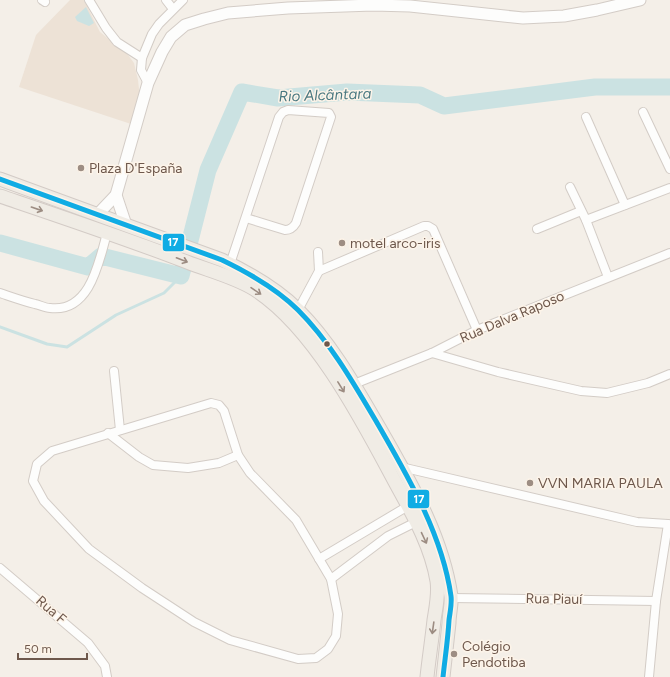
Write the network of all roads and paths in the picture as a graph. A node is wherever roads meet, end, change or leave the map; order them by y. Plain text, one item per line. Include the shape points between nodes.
1 (89, 0) edge
2 (166, 0) edge
3 (183, 0) edge
4 (640, 0) edge
5 (410, 3) edge
6 (173, 9) junction
7 (142, 58) junction
8 (148, 83) junction
9 (643, 112) dead end
10 (586, 117) dead end
11 (670, 169) edge
12 (0, 179) edge
13 (570, 187) dead end
14 (670, 188) edge
15 (116, 195) junction
16 (0, 196) edge
17 (625, 205) junction
18 (581, 211) junction
19 (98, 214) junction
20 (246, 218) junction
21 (586, 220) junction
22 (126, 224) junction
23 (537, 229) dead end
24 (107, 233) junction
25 (318, 252) dead end
26 (670, 253) edge
27 (226, 262) junction
28 (319, 271) junction
29 (608, 276) junction
30 (0, 293) edge
31 (298, 310) junction
32 (477, 330) junction
33 (432, 353) junction
34 (114, 371) dead end
35 (670, 374) edge
36 (354, 384) junction
37 (120, 430) junction
38 (108, 433) junction
39 (238, 455) junction
40 (401, 467) junction
41 (408, 506) junction
42 (416, 522) junction
43 (669, 523) edge
44 (319, 559) junction
45 (0, 568) edge
46 (331, 579) junction
47 (451, 598) junction
48 (656, 601) junction
49 (107, 677) edge
50 (427, 677) edge
51 (443, 677) edge
52 (649, 677) edge

1 - 7 street via 117,42
2 - 6 street
3 - 6 street
4 - 5 street via 564,16 523,18
5 - 8 street via 288,8 228,13 204,19 185,26 172,36
6 - 7 street via 152,34
7 - 8 street via 141,70
8 - 15 street
9 - 11 street
10 - 17 street
12 - 19 main road
13 - 18 street
14 - 17 street
15 - 19 street
15 - 22 street
16 -> 24 main road
17 - 21 street
18 - 21 street
18 - 23 street
19 - 22 main road
20 - 20 street via 283,112 288,110 329,113 331,117 293,228 285,230
20 - 27 street
21 - 29 street
22 - 27 main road
24 - 30 street via 96,272 80,300 65,308 50,308
24 -> 41 main road via 253,288 265,297 292,322 331,371
25 - 28 street
26 - 29 street, Rua Dalva Raposo
27 - 31 main road via 257,278
28 - 31 street
28 - 32 street via 428,226 433,229
29 - 32 street, Rua Dalva Raposo
31 - 36 main road via 324,341
32 - 33 street, Rua Dalva Raposo
33 - 35 street via 498,372 581,391 607,393 648,383
33 - 36 street, Rua Dalva Raposo
34 - 37 street
36 - 40 main road
37 - 38 street
37 - 39 street via 211,403 219,405 224,411
38 - 39 street via 153,465 188,468 219,463
38 - 46 street via 52,451 37,464 33,481 44,501 89,549 142,588 194,622 230,640 298,659 316,658 328,649 336,636 338,614
39 - 44 street via 250,474 296,520
40 - 43 street via 637,522
40 - 47 main road via 435,535 445,565
41 - 42 main road
41 - 44 street
42 - 46 street via 388,536
42 -> 50 main road via 434,564 438,589
43 - 48 street
44 - 46 street
45 - 49 street, Rua F via 88,642 105,666
47 - 48 street, Rua Piauí
47 - 51 main road
48 - 52 street

